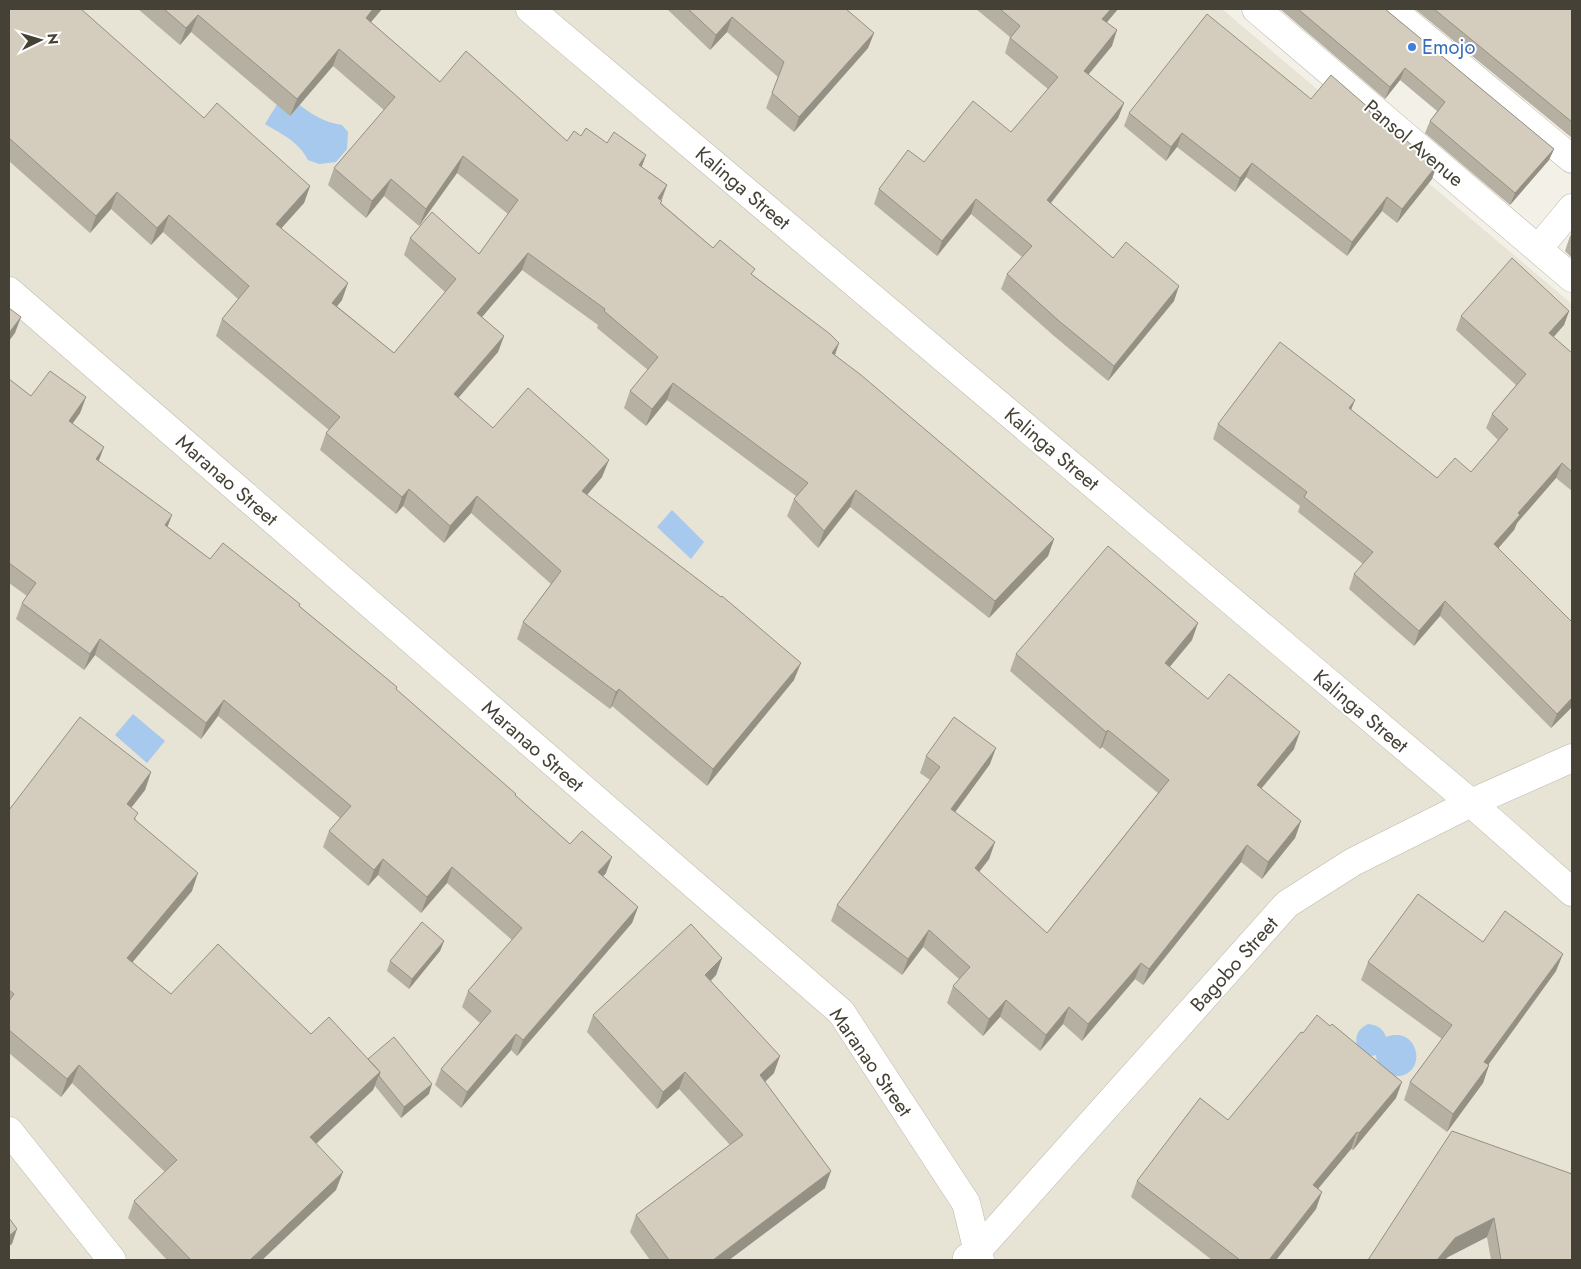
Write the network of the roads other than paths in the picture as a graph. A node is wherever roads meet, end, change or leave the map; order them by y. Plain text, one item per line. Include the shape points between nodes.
1 (530, 9) edge
2 (1256, 9) edge
3 (1391, 9) edge
4 (1572, 159) edge
5 (1572, 208) edge
6 (1538, 249) junction
7 (1572, 278) edge
8 (9, 291) edge
9 (1572, 758) edge
10 (1471, 803) junction
11 (1572, 892) edge
12 (9, 1132) edge
13 (974, 1257) edge
14 (112, 1260) edge

1 - 10 street, Kalinga Street
2 - 6 street, Pansol Avenue
3 - 4 street
5 - 6 street
6 - 7 street, Pansol Avenue
8 - 13 street, Maranao Street via 841,1012 966,1203
9 - 10 street, Bagobo Street
10 - 11 street, Kalinga Street
10 - 13 street, Bagobo Street via 1353,862 1287,904
12 - 14 street

